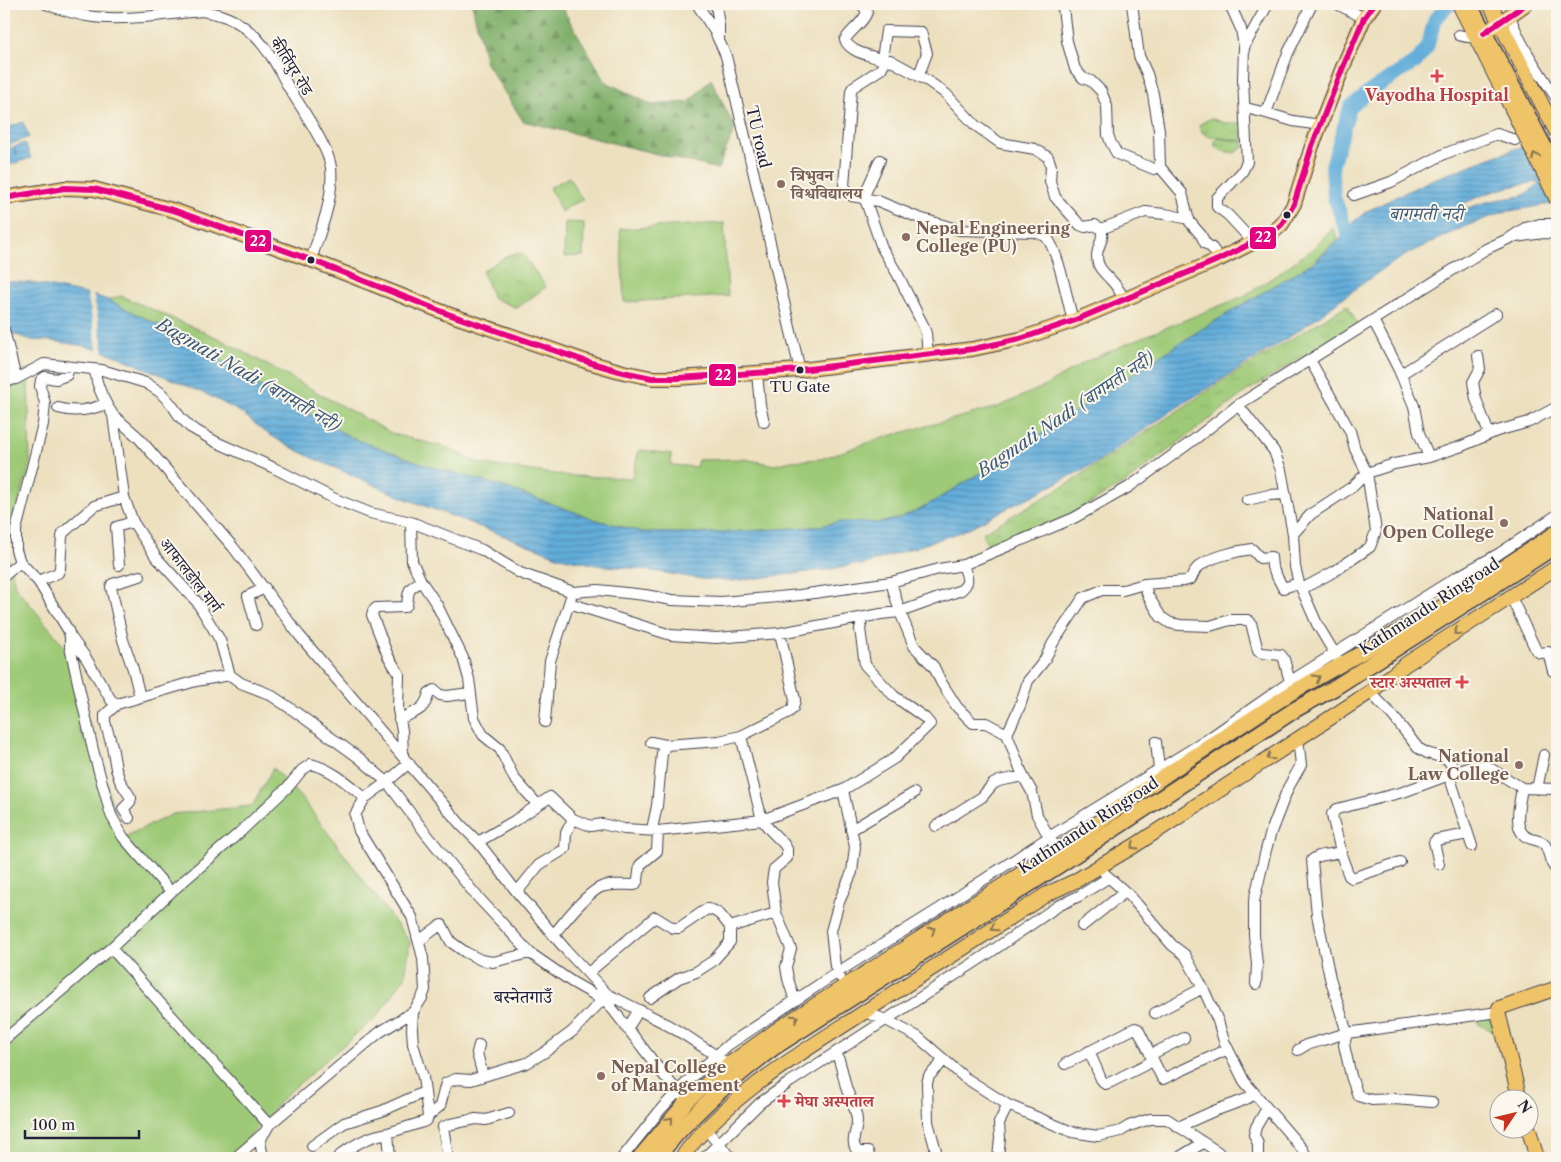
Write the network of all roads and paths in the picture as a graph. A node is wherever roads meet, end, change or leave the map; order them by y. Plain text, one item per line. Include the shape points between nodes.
1 (46, 4) edge
2 (697, 4) edge
3 (716, 4) edge
4 (862, 4) edge
5 (1059, 4) edge
6 (1132, 4) edge
7 (1228, 4) edge
8 (1268, 4) edge
9 (1312, 4) edge
10 (1374, 4) edge
11 (1458, 4) edge
12 (1526, 4) edge
13 (1342, 5) edge
14 (1479, 9) edge
15 (1364, 18) junction
16 (1492, 27) junction
17 (1458, 35) dead end
18 (720, 43) junction
19 (1244, 47) junction
20 (884, 60) junction
21 (919, 75) junction
22 (1521, 94) junction
23 (1557, 97) edge
24 (1246, 108) junction
25 (1557, 111) edge
26 (1266, 113) junction
27 (1320, 125) junction
28 (1557, 133) edge
29 (1557, 154) edge
30 (880, 160) dead end
31 (1160, 167) junction
32 (1557, 172) edge
33 (1354, 195) dead end
34 (4, 198) edge
35 (865, 199) junction
36 (1557, 200) edge
37 (1189, 219) junction
38 (1557, 224) edge
39 (1101, 229) junction
40 (1557, 234) edge
41 (1510, 238) junction
42 (1254, 243) junction
43 (1220, 259) junction
44 (311, 260) junction
45 (1125, 300) junction
46 (1496, 314) dead end
47 (1373, 320) junction
48 (1073, 321) junction
49 (4, 330) edge
50 (928, 355) junction
51 (1478, 356) dead end
52 (1310, 360) junction
53 (69, 367) junction
54 (98, 370) junction
55 (800, 370) junction
56 (757, 373) junction
57 (1401, 374) junction
58 (16, 379) junction
59 (4, 382) edge
60 (106, 404) junction
61 (1238, 405) junction
62 (58, 408) dead end
63 (1557, 408) edge
64 (113, 415) junction
65 (764, 422) dead end
66 (1489, 434) junction
67 (1429, 457) junction
68 (1367, 472) junction
69 (1285, 494) junction
70 (124, 497) junction
71 (1247, 500) dead end
72 (1557, 515) edge
73 (134, 522) junction
74 (411, 522) junction
75 (1557, 532) edge
76 (1293, 534) junction
77 (1557, 545) edge
78 (1557, 554) edge
79 (20, 562) junction
80 (119, 565) dead end
81 (963, 565) junction
82 (1557, 567) edge
83 (4, 576) edge
84 (140, 576) dead end
85 (38, 581) junction
86 (421, 581) junction
87 (891, 582) junction
88 (1144, 584) junction
89 (1301, 586) junction
90 (265, 588) junction
91 (573, 592) junction
92 (1511, 597) junction
93 (569, 603) junction
94 (900, 612) junction
95 (1442, 612) junction
96 (1473, 615) junction
97 (865, 617) junction
98 (256, 624) dead end
99 (780, 633) junction
100 (70, 636) junction
101 (1338, 659) junction
102 (1557, 672) edge
103 (230, 675) junction
104 (1290, 682) junction
105 (470, 692) junction
106 (1370, 692) junction
107 (140, 697) junction
108 (117, 704) junction
109 (399, 719) junction
110 (545, 722) dead end
111 (1007, 734) junction
112 (742, 736) junction
113 (1298, 738) junction
114 (651, 742) dead end
115 (1156, 742) dead end
116 (666, 745) junction
117 (1544, 755) dead end
118 (406, 759) junction
119 (1159, 769) junction
120 (1453, 774) junction
121 (1023, 776) junction
122 (387, 782) junction
123 (1522, 788) junction
124 (1537, 789) junction
125 (1557, 789) edge
126 (843, 790) junction
127 (914, 793) dead end
128 (366, 798) junction
129 (538, 805) junction
130 (129, 818) dead end
131 (573, 819) junction
132 (762, 820) junction
133 (936, 826) dead end
134 (655, 830) junction
135 (851, 830) junction
136 (1468, 834) junction
137 (1049, 837) junction
138 (478, 842) junction
139 (1472, 846) dead end
140 (1058, 850) junction
141 (1340, 852) junction
142 (1400, 862) dead end
143 (1439, 864) dead end
144 (1099, 867) junction
145 (1557, 870) edge
146 (1108, 878) junction
147 (171, 892) junction
148 (517, 892) junction
149 (1125, 892) junction
150 (776, 913) junction
151 (1082, 926) dead end
152 (730, 927) junction
153 (554, 934) junction
154 (420, 941) junction
155 (112, 948) junction
156 (530, 953) junction
157 (838, 972) junction
158 (588, 973) junction
159 (1256, 984) dead end
160 (845, 987) junction
161 (1203, 988) junction
162 (1557, 988) edge
163 (604, 998) junction
164 (650, 998) dead end
165 (795, 1001) junction
166 (639, 1010) junction
167 (414, 1012) junction
168 (865, 1012) junction
169 (1498, 1012) junction
170 (1155, 1013) dead end
171 (886, 1020) junction
172 (627, 1029) junction
173 (1347, 1033) junction
174 (1184, 1038) dead end
175 (4, 1040) edge
176 (479, 1045) dead end
177 (1228, 1049) junction
178 (1089, 1050) junction
179 (1298, 1050) dead end
180 (836, 1052) junction
181 (716, 1056) junction
182 (1151, 1058) junction
183 (943, 1059) junction
184 (1065, 1064) dead end
185 (728, 1065) junction
186 (483, 1076) junction
187 (1518, 1090) edge
188 (424, 1092) junction
189 (1255, 1094) junction
190 (683, 1096) junction
191 (1432, 1102) dead end
192 (1008, 1105) junction
193 (1267, 1108) junction
194 (509, 1113) dead end
195 (428, 1116) junction
196 (1178, 1126) junction
197 (267, 1129) junction
198 (705, 1129) junction
199 (388, 1133) junction
200 (1532, 1140) edge
201 (1203, 1142) junction
202 (719, 1143) junction
203 (312, 1146) dead end
204 (235, 1158) edge
205 (263, 1158) edge
206 (337, 1158) edge
207 (390, 1158) edge
208 (448, 1158) edge
209 (622, 1158) edge
210 (639, 1158) edge
211 (657, 1158) edge
212 (668, 1158) edge
213 (681, 1158) edge
214 (704, 1158) edge
215 (732, 1158) edge
216 (870, 1158) edge
217 (938, 1158) edge
218 (998, 1158) edge
219 (1178, 1158) edge
220 (1223, 1158) edge
221 (1258, 1158) edge
222 (1308, 1158) edge
223 (1537, 1158) edge

1 - 44 street, कीर्तिपुर रोड via 87,16 110,18 215,13 240,23 252,33 269,52 331,165 330,201
2 - 18 street, TU road
3 - 18 street
4 - 20 street via 865,19 848,34 847,46
5 - 31 street via 1063,8 1066,41 1076,69 1101,91 1107,106 1108,135 1117,154 1154,169
6 - 31 street via 1139,56 1153,94
7 - 19 street via 1241,30
8 - 19 street
9 - 26 street via 1288,53
10 - 15 main road
11 - 14 main road
12 - 16 main road
13 - 15 street
14 - 16 highway
15 - 27 main road
16 - 17 street via 1465,37
16 - 22 highway
16 - 23 street via 1516,33
18 - 55 street, TU road via 726,56
19 - 24 street
20 - 21 street
20 - 21 street via 886,30 921,32 927,53
20 - 35 street via 881,69 850,91 844,186 852,196
21 - 39 street via 946,94 975,125 1000,143 1035,150 1048,157 1055,197 1080,225 1095,225
22 - 28 main road, bridge
22 - 29 highway
22 - 32 highway, bridge
36 -> 22 main road, bridge
24 - 26 street
24 - 42 street via 1248,162 1217,198 1217,206
25 - 33 street via 1515,140 1497,134
26 - 27 street
27 - 42 main road via 1288,216 1272,233
30 - 35 street
31 - 37 street via 1182,193
34 - 44 main road via 65,188 94,190 176,211
35 - 48 street via 960,230 1034,232 1045,236 1059,266
35 - 50 street via 882,248 923,325
37 - 39 street via 1145,212
37 - 43 street
38 - 41 street via 1525,228
39 - 45 street via 1098,264
40 - 41 street
41 - 47 street via 1486,249
42 - 43 main road
43 - 45 main road
44 - 56 main road via 448,314 623,372 652,378
45 - 48 main road
46 - 57 street
47 - 52 street
47 - 57 street
48 - 50 main road via 1020,339
49 - 58 street
50 - 55 main road
51 - 66 street via 1480,369 1473,382
52 - 61 street
52 - 68 street via 1350,431
53 - 54 street
53 - 58 street via 44,364
53 - 79 street via 67,375 41,380 45,403 43,424 16,530
54 - 60 street, आफालडोल मार्ग via 95,379
54 - 74 street via 146,383 160,392 190,427 216,442 335,499 370,513
55 - 56 main road
56 - 65 street
57 - 67 street
58 - 59 street
60 - 62 street via 83,410
60 - 64 street, आफालडोल मार्ग
61 - 69 street via 1274,452 1282,470
61 - 81 street via 1129,487 1074,518
63 - 66 street via 1529,422
64 - 70 street, आफालडोल मार्ग
64 - 90 street via 138,437
66 - 67 street
67 - 68 street
68 - 76 street via 1352,487 1311,514
68 - 89 street via 1376,531 1370,547 1335,572
69 - 71 street
69 - 76 street
70 - 73 street, आफालडोल मार्ग
70 - 85 street via 94,506 67,529 62,537 58,573
72 - 101 street via 1455,578
73 - 80 street via 116,527
73 - 103 street, आफालडोल मार्ग via 156,557 197,602 220,640
74 - 86 street via 412,561
74 - 91 street via 482,550 520,573
75 - 95 main road
76 - 89 street via 1295,567
77 - 95 highway, Kathmandu Ringroad
78 - 96 highway, Kathmandu Ringroad
79 - 83 street
79 - 85 street
81 - 87 street
81 - 94 street via 967,586
82 - 92 main road
84 - 107 street via 117,582 111,587
85 - 100 street
86 - 105 street via 459,650
86 - 109 street via 410,587 407,605 376,608 372,615 388,656 399,674
87 - 91 street via 721,602 672,600 598,590
87 - 94 street
88 - 89 street via 1191,579 1202,564 1230,552 1252,549 1260,558 1271,556 1272,567 1283,588
88 - 104 street via 1161,617 1170,623 1210,626 1230,620 1248,620 1258,651 1280,655
88 - 111 street via 1123,590 1102,590 1083,598 1028,681
89 - 101 street via 1317,624
90 - 98 street via 248,596
90 - 118 street via 299,635
91 - 93 street
92 - 96 main road
92 - 102 street via 1536,650 1548,652 1553,671
93 - 99 street via 671,634 716,638
93 - 110 street via 550,661
94 - 97 street
94 - 111 street via 914,646 934,666 965,716 973,723 986,723
95 - 101 main road
95 - 211 highway, Kathmandu Ringroad via 1348,678 773,1048 706,1102
96 -> 106 main road
96 - 212 highway, Kathmandu Ringroad via 1301,716 794,1045 720,1101
97 - 99 street
97 - 126 street via 860,630 865,665 894,696 930,724 895,758
99 - 112 street via 795,700 793,708
100 - 108 street via 110,700
100 - 147 street via 92,750 111,815 123,838
101 - 104 street
140 -> 101 main road
103 - 107 street
103 - 122 street via 290,708
104 - 119 street
105 - 109 street via 447,696 434,690 429,693 424,707
105 - 129 street via 474,718 483,735 500,749 514,778
106 - 113 main road
106 - 120 street via 1418,748 1448,759
107 - 108 street
108 - 130 street via 104,715 116,770 131,798 123,809
109 - 118 street
111 - 121 street
112 - 116 street
112 - 132 street
113 -> 144 main road
113 - 159 street via 1301,765 1271,832 1254,901
114 - 116 street
115 - 119 street
116 - 134 street via 662,753
117 - 124 street
118 - 122 street
118 - 138 street
119 - 137 street
120 - 123 street via 1485,765
120 - 136 street
120 - 141 street via 1403,792 1337,809 1332,814
121 - 133 street via 993,784 982,797
121 - 137 street via 1032,792 1037,816
122 - 128 street
122 - 156 street via 474,893
123 - 124 street
123 - 145 street via 1519,826 1527,838 1546,847
124 - 125 street
126 - 132 street
126 - 135 street
127 - 135 street
128 - 147 street via 322,766 311,764
128 - 154 street via 355,815 359,831 407,907
129 - 131 street via 550,797
129 - 138 street
131 - 134 street via 591,826 602,824 624,830
131 - 148 street via 566,833 565,849 539,865
132 - 134 street
132 - 150 street via 787,848 788,858 774,869 772,882
134 - 153 street via 657,851 640,865 635,885 600,887
135 - 157 street via 855,847 852,872 831,931
136 - 139 street
136 - 143 street via 1434,842
137 - 140 street
137 - 157 street
138 - 148 street
160 -> 140 main road
141 - 142 street via 1352,878
141 - 173 street via 1312,860 1317,914 1330,978
144 - 146 street
144 -> 168 main road via 1047,894
146 - 149 street
146 - 171 street via 1058,906
147 - 155 street
148 - 153 street
149 - 151 street
149 - 161 street via 1172,945 1185,955
150 - 152 street
150 - 165 street via 791,949 786,967
152 - 158 street via 717,911 707,909 679,928 655,917
152 - 164 street via 730,942 713,961 679,978
153 - 158 street
154 - 156 street via 442,925 452,942 481,960 493,962
154 - 167 street via 425,990
155 - 175 street
155 - 197 street
156 - 163 street via 572,982
157 - 160 street
157 - 165 street
158 - 163 street
185 -> 160 main road
161 - 170 street
161 - 177 street
162 - 169 main road via 1501,1006
163 - 166 street
163 - 172 street
163 - 186 street via 573,1031 545,1052 527,1062
165 - 181 street
166 - 172 street
166 - 181 street
167 - 188 street via 413,1044
167 - 197 street via 380,1032
168 - 171 street
168 - 198 main road via 758,1082
169 - 173 street
169 - 187 main road
171 - 180 street
171 - 183 street via 918,1037
172 - 190 street
173 - 179 street
173 - 191 street via 1344,1045 1358,1096 1372,1100
174 - 182 street
176 - 186 street via 478,1058
177 - 182 street via 1166,1079 1162,1078
177 - 189 street via 1240,1074
178 - 182 street via 1135,1028
178 - 182 street via 1105,1084
178 - 184 street
180 - 202 street via 760,1103
180 - 216 street via 857,1121 854,1148 858,1152 868,1152
181 - 185 street
181 - 190 street
183 - 192 street via 964,1077
183 - 217 street via 927,1083 928,1122
185 - 190 main road
186 - 195 street via 446,1083 440,1106
188 - 195 street
188 - 203 street via 382,1111 344,1123
189 - 193 street
189 - 196 street
190 - 209 street via 662,1108
210 -> 190 main road
192 - 196 street via 1072,1132 1098,1136 1150,1120 1167,1119
192 - 218 street via 999,1123
193 - 221 street via 1254,1135
193 - 222 street
194 - 208 street via 443,1127
195 - 199 street via 424,1122
196 - 201 street
197 - 204 street
197 - 205 street via 260,1141
198 - 202 street
198 - 213 main road
199 - 206 street via 363,1141
199 - 207 street
200 - 223 main road
201 - 219 street
201 - 220 street
202 - 214 street
202 - 215 street

